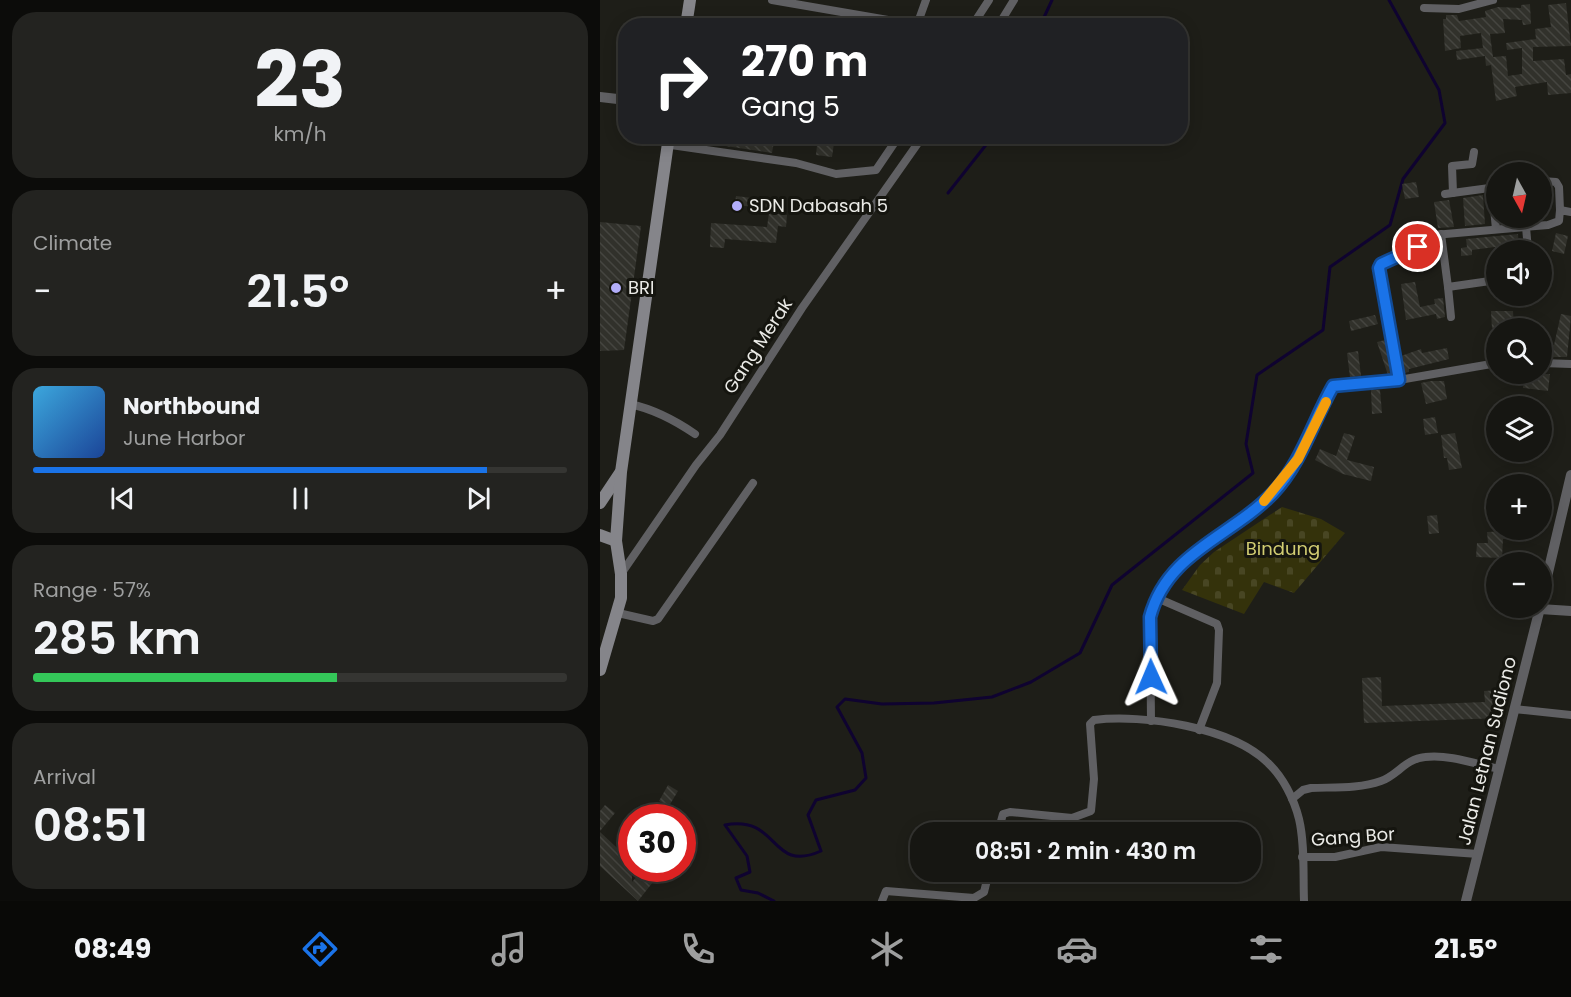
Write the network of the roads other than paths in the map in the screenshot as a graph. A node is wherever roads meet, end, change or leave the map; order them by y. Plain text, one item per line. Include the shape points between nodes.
1 (690, 0) edge
2 (772, 0) edge
3 (926, 0) edge
4 (989, 0) edge
5 (1014, 0) edge
6 (1493, 0) edge
7 (1424, 8) dead end
8 (687, 18) edge
9 (872, 18) edge
10 (920, 18) edge
11 (977, 18) edge
12 (1003, 18) edge
13 (600, 97) edge
14 (618, 99) edge
15 (670, 144) edge
16 (687, 144) edge
17 (893, 144) edge
18 (917, 144) edge
19 (1474, 152) dead end
20 (1552, 182) edge
21 (1486, 188) edge
22 (1560, 210) junction
23 (1571, 212) edge
24 (1552, 223) edge
25 (1511, 228) edge
26 (1496, 229) joint
27 (1442, 234) junction
28 (1486, 281) edge
29 (1448, 286) junction
30 (1451, 317) dead end
31 (1552, 363) edge
32 (1571, 364) edge
33 (1486, 365) edge
34 (1399, 380) junction
35 (630, 404) junction
36 (695, 434) dead end
37 (621, 472) junction
38 (1571, 475) edge
39 (753, 483) dead end
40 (600, 503) edge
41 (600, 535) edge
42 (616, 541) junction
43 (1552, 555) edge
44 (621, 574) junction
45 (1157, 598) junction
46 (1552, 607) edge
47 (1571, 611) edge
48 (618, 613) junction
49 (1537, 618) edge
50 (600, 670) edge
51 (1515, 709) junction
52 (1571, 715) edge
53 (1151, 721) junction
54 (1198, 730) junction
55 (1499, 769) junction
56 (1292, 799) junction
57 (1001, 822) edge
58 (1478, 854) junction
59 (1302, 857) junction
60 (986, 882) edge
61 (882, 901) edge
62 (1304, 901) edge
63 (1466, 901) edge

1 - 8 main road
2 - 9 street
3 - 10 street
4 - 11 street
5 - 12 street
6 - 7 street via 1459,9
13 - 14 street
15 - 35 main road
16 - 17 street via 836,174 876,170
18 - 44 street, Gang Merak
19 - 21 street via 1472,164 1452,166 1449,193
20 - 22 street via 1559,187
22 - 23 street
22 - 24 street via 1559,221
25 - 26 street
26 - 27 street
27 - 29 street
27 - 34 street via 1434,234 1412,252 1379,268
28 - 29 street
29 - 30 street
31 - 32 street
33 - 34 street
34 - 45 street via 1333,386 1298,459 1272,493 1188,556
35 - 36 street via 680,423
35 - 37 main road
37 - 40 main road
37 - 42 main road
38 - 43 street, Jalan Letnan Sudiono
39 - 48 street via 658,620
41 - 42 main road
42 - 44 main road
44 - 48 main road
45 - 53 street via 1150,617
45 - 54 street via 1217,624 1219,630 1217,683
46 - 47 street
48 - 50 main road
49 - 51 street, Jalan Letnan Sudiono
51 - 52 street
51 - 55 street, Jalan Letnan Sudiono
53 - 54 street
53 - 57 street via 1098,720 1090,724 1094,779 1091,811 1087,814 1072,818 1010,812 1004,814
54 - 56 street via 1240,744 1268,762
55 - 56 street via 1428,756 1406,762 1378,782 1311,788
55 - 58 street, Jalan Letnan Sudiono
56 - 59 street via 1299,819
58 - 59 street, Gang Bor via 1381,847 1335,857
58 - 63 street, Jalan Letnan Sudiono
59 - 62 street
60 - 61 street via 984,892 974,897 886,891

